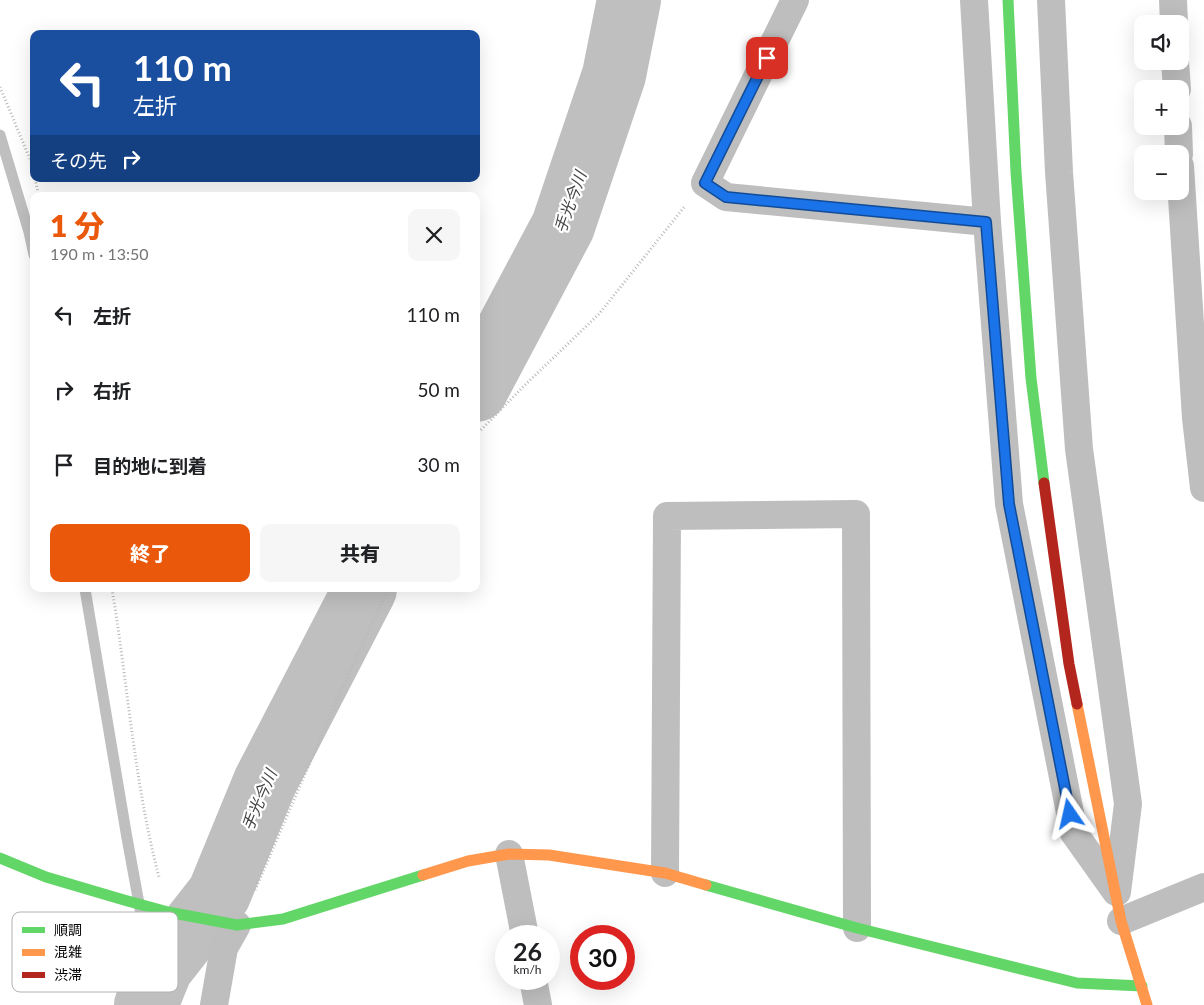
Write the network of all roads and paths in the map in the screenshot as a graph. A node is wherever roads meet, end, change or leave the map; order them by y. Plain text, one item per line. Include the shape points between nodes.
1 (795, 0) edge
2 (974, 0) edge
3 (1008, 0) edge
4 (1051, 0) edge
5 (1173, 0) edge
6 (1174, 15) edge
7 (0, 87) edge
8 (30, 159) edge
9 (705, 183) junction
10 (1182, 200) edge
11 (986, 222) junction
12 (480, 432) edge
13 (1204, 488) edge
14 (112, 592) edge
15 (387, 592) edge
16 (509, 854) junction
17 (0, 858) edge
18 (665, 873) junction
19 (1204, 886) edge
20 (1117, 894) junction
21 (168, 912) joint
22 (178, 914) edge
23 (1122, 921) junction
24 (230, 924) junction
25 (523, 925) edge
26 (857, 928) junction
27 (1142, 986) junction
28 (535, 990) edge
29 (214, 1005) edge
30 (538, 1005) edge
31 (1147, 1005) edge

1 - 9 street
2 - 11 street
3 - 20 street via 1030,378 1069,664
4 - 20 street via 1059,172 1079,449 1128,804
5 - 6 street
7 - 8 path
9 - 11 street via 726,197
9 - 12 path via 599,314
10 - 13 street via 1196,418
11 - 20 street via 1011,514 1074,833
14 - 21 path via 129,721 149,838
15 - 24 path via 255,891
16 - 18 street via 549,855
16 - 24 street via 468,861 282,919
16 - 25 street
17 - 21 street via 46,877
18 - 26 street
18 - 26 street via 667,516 856,514
19 - 23 street
20 - 23 street
22 - 24 street
23 - 27 street
24 - 29 street
26 - 27 street via 1077,983
27 - 31 street
28 - 30 street

